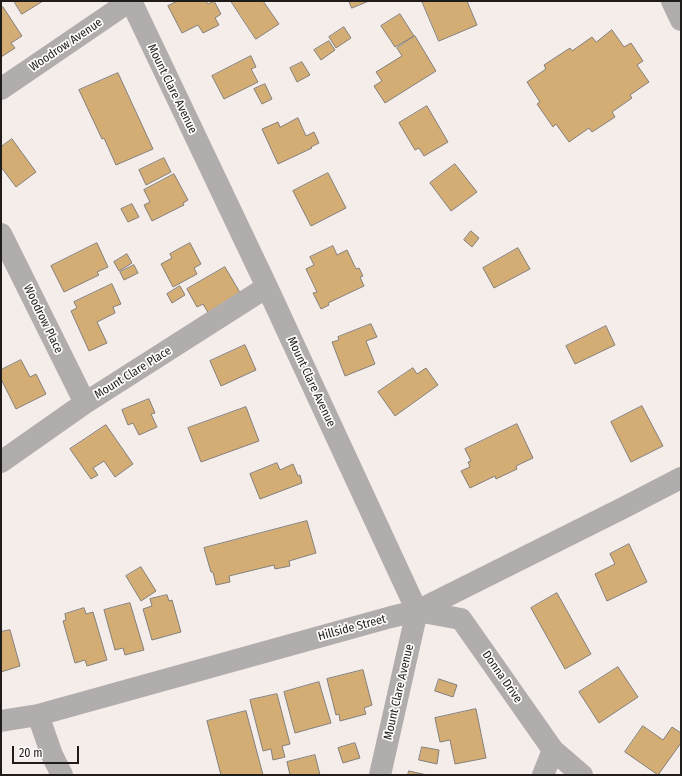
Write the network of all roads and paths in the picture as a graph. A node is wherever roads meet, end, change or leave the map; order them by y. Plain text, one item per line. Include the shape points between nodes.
1 (130, 1) edge
2 (672, 1) edge
3 (681, 20) edge
4 (1, 89) edge
5 (1, 234) edge
6 (267, 287) junction
7 (85, 403) junction
8 (1, 462) edge
9 (681, 478) edge
10 (417, 612) junction
11 (38, 715) junction
12 (1, 721) edge
13 (553, 750) junction
14 (62, 775) edge
15 (380, 775) edge
16 (543, 775) edge
17 (582, 775) edge

1 - 4 street, Woodrow Avenue
1 - 6 street, Mount Clare Avenue
2 - 3 street
5 - 7 street, Woodrow Place
6 - 7 street, Mount Clare Place
6 - 10 street, Mount Clare Avenue
7 - 8 street, Mount Clare Place
9 - 10 street, Hillside Street
10 - 11 street, Hillside Street
10 - 13 street, Donna Drive via 461,619
10 - 15 street, Mount Clare Avenue
11 - 12 street, Hillside Street
11 - 14 street
13 - 16 street
13 - 17 street, Donna Drive

